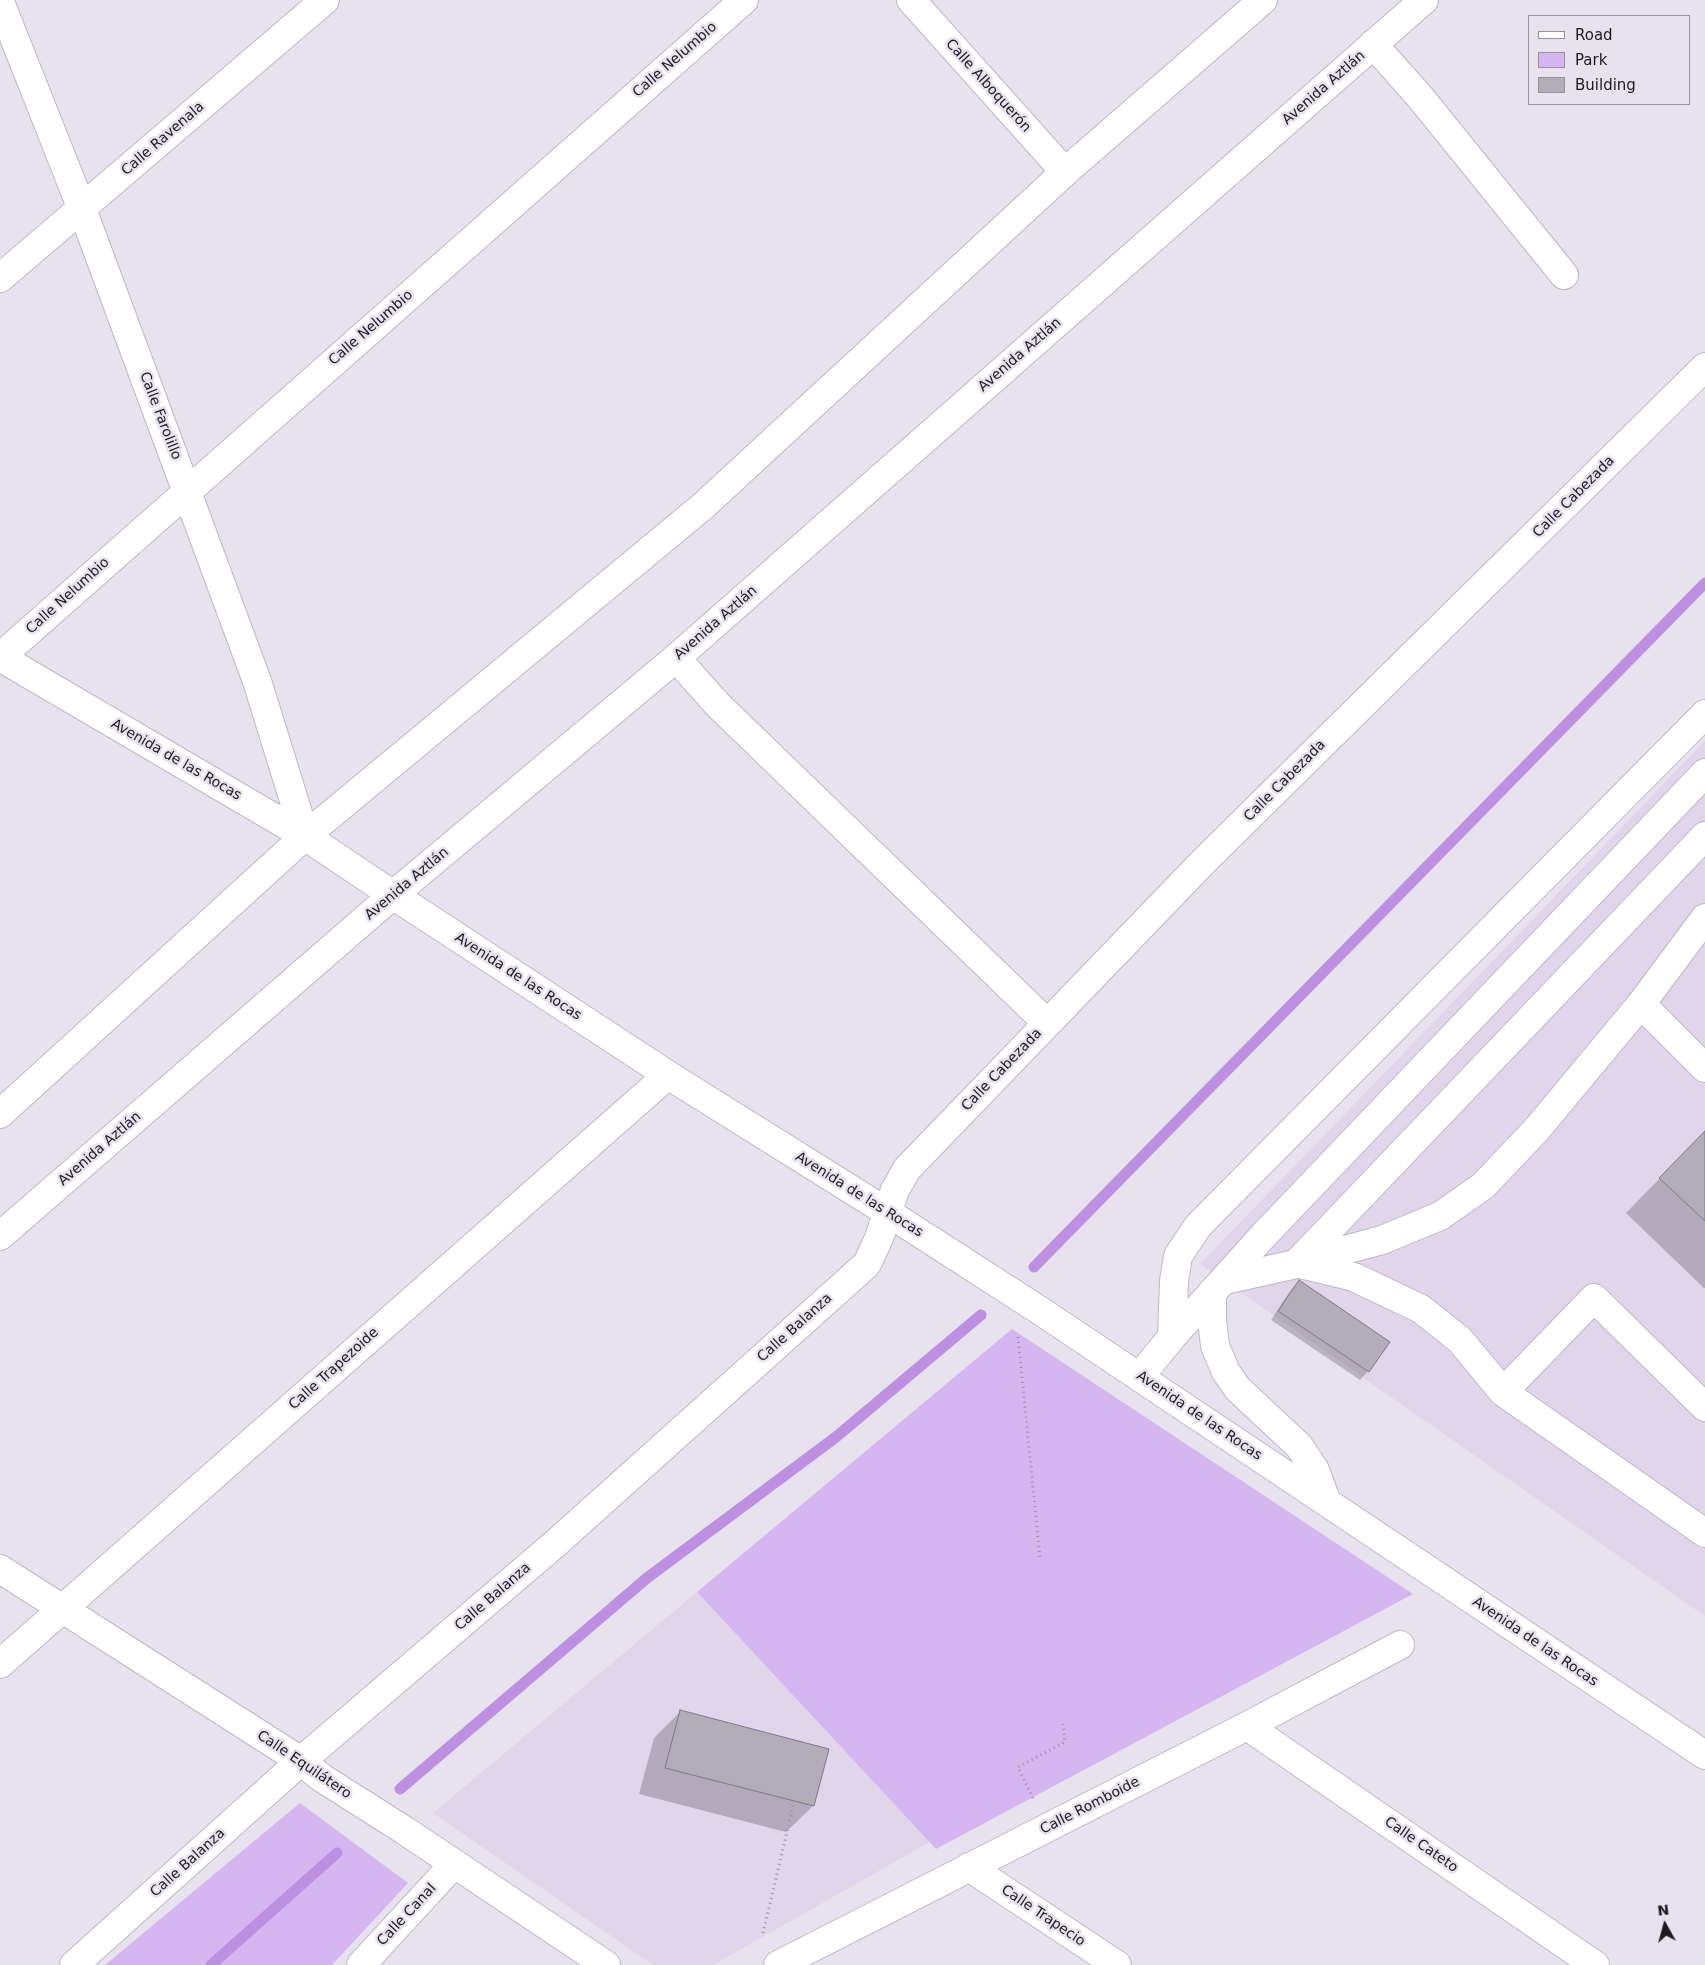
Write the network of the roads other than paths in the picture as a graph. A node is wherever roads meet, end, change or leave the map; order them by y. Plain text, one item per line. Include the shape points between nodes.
1 (326, 0) edge
2 (744, 0) edge
3 (911, 0) edge
4 (1263, 0) edge
5 (1424, 0) edge
6 (0, 2) edge
7 (1374, 44) junction
8 (1065, 172) junction
9 (82, 209) junction
10 (1564, 275) dead end
11 (0, 278) edge
12 (1705, 367) edge
13 (187, 490) junction
14 (0, 657) edge
15 (676, 658) junction
16 (1705, 714) edge
17 (1705, 772) edge
18 (305, 836) junction
19 (1705, 836) edge
20 (393, 896) junction
21 (1705, 918) edge
22 (1539, 948) junction
23 (1570, 978) junction
24 (1640, 1004) junction
25 (1047, 1023) junction
26 (1705, 1068) edge
27 (668, 1074) junction
28 (0, 1114) edge
29 (887, 1212) junction
30 (0, 1236) edge
31 (1263, 1236) junction
32 (1296, 1264) junction
33 (1218, 1286) junction
34 (1172, 1337) junction
35 (1140, 1376) junction
36 (1503, 1392) junction
37 (1705, 1407) edge
38 (1326, 1500) junction
39 (1705, 1533) edge
40 (0, 1569) edge
41 (63, 1610) junction
42 (1400, 1645) dead end
43 (0, 1664) edge
44 (1247, 1726) junction
45 (1705, 1755) edge
46 (301, 1761) junction
47 (454, 1864) junction
48 (969, 1867) junction
49 (74, 1965) edge
50 (361, 1965) edge
51 (606, 1965) edge
52 (778, 1965) edge
53 (1117, 1965) edge
54 (1595, 1965) edge

1 - 9 street, Calle Ravenala
2 - 13 street, Calle Nelumbio
3 - 8 street, Calle Alboquerón
4 - 8 street
5 - 7 street, Avenida Aztlán
6 - 9 street, Calle Farolillo
7 - 10 street
7 - 15 street, Avenida Aztlán
8 - 18 street via 703,506
9 - 11 street, Calle Ravenala
9 - 13 street, Calle Farolillo
12 - 25 street, Calle Cabezada via 1212,853
13 - 14 street, Calle Nelumbio
13 - 18 street, Calle Farolillo via 257,681
14 - 18 street, Avenida de las Rocas
15 - 20 street, Avenida Aztlán
15 - 25 street via 718,705
16 - 34 street via 1198,1226 1178,1256
17 - 22 street
18 - 20 street, Avenida de las Rocas
18 - 28 street
19 - 23 street
20 - 27 street, Avenida de las Rocas
20 - 30 street, Avenida Aztlán
21 - 24 street
22 - 23 street
22 - 31 street
23 - 32 street
24 - 26 street
24 - 32 street via 1537,1129 1483,1186 1440,1216 1382,1240
25 - 29 street, Calle Cabezada via 907,1169
27 - 29 street, Avenida de las Rocas
27 - 41 street, Calle Trapezoide
29 - 35 street, Avenida de las Rocas
29 - 46 street, Calle Balanza via 867,1264 556,1543
31 - 32 street
31 - 33 street
32 - 33 street
32 - 36 street via 1354,1277 1421,1309 1460,1340
33 - 34 street
33 - 38 street via 1212,1320 1215,1346 1226,1372 1244,1395 1299,1446 1315,1470
34 - 35 street
35 - 38 street, Avenida de las Rocas
36 - 37 street via 1594,1298
36 - 39 street
38 - 45 street, Avenida de las Rocas
40 - 41 street, Calle Equilátero
41 - 43 street, Calle Trapezoide
41 - 46 street, Calle Equilátero
42 - 44 street, Calle Romboide
44 - 48 street, Calle Romboide
44 - 54 street, Calle Cateto
46 - 47 street, Calle Equilátero
46 - 49 street, Calle Balanza
47 - 50 street, Calle Canal
47 - 51 street, Calle Equilátero
48 - 52 street, Calle Romboide
48 - 53 street, Calle Trapecio

